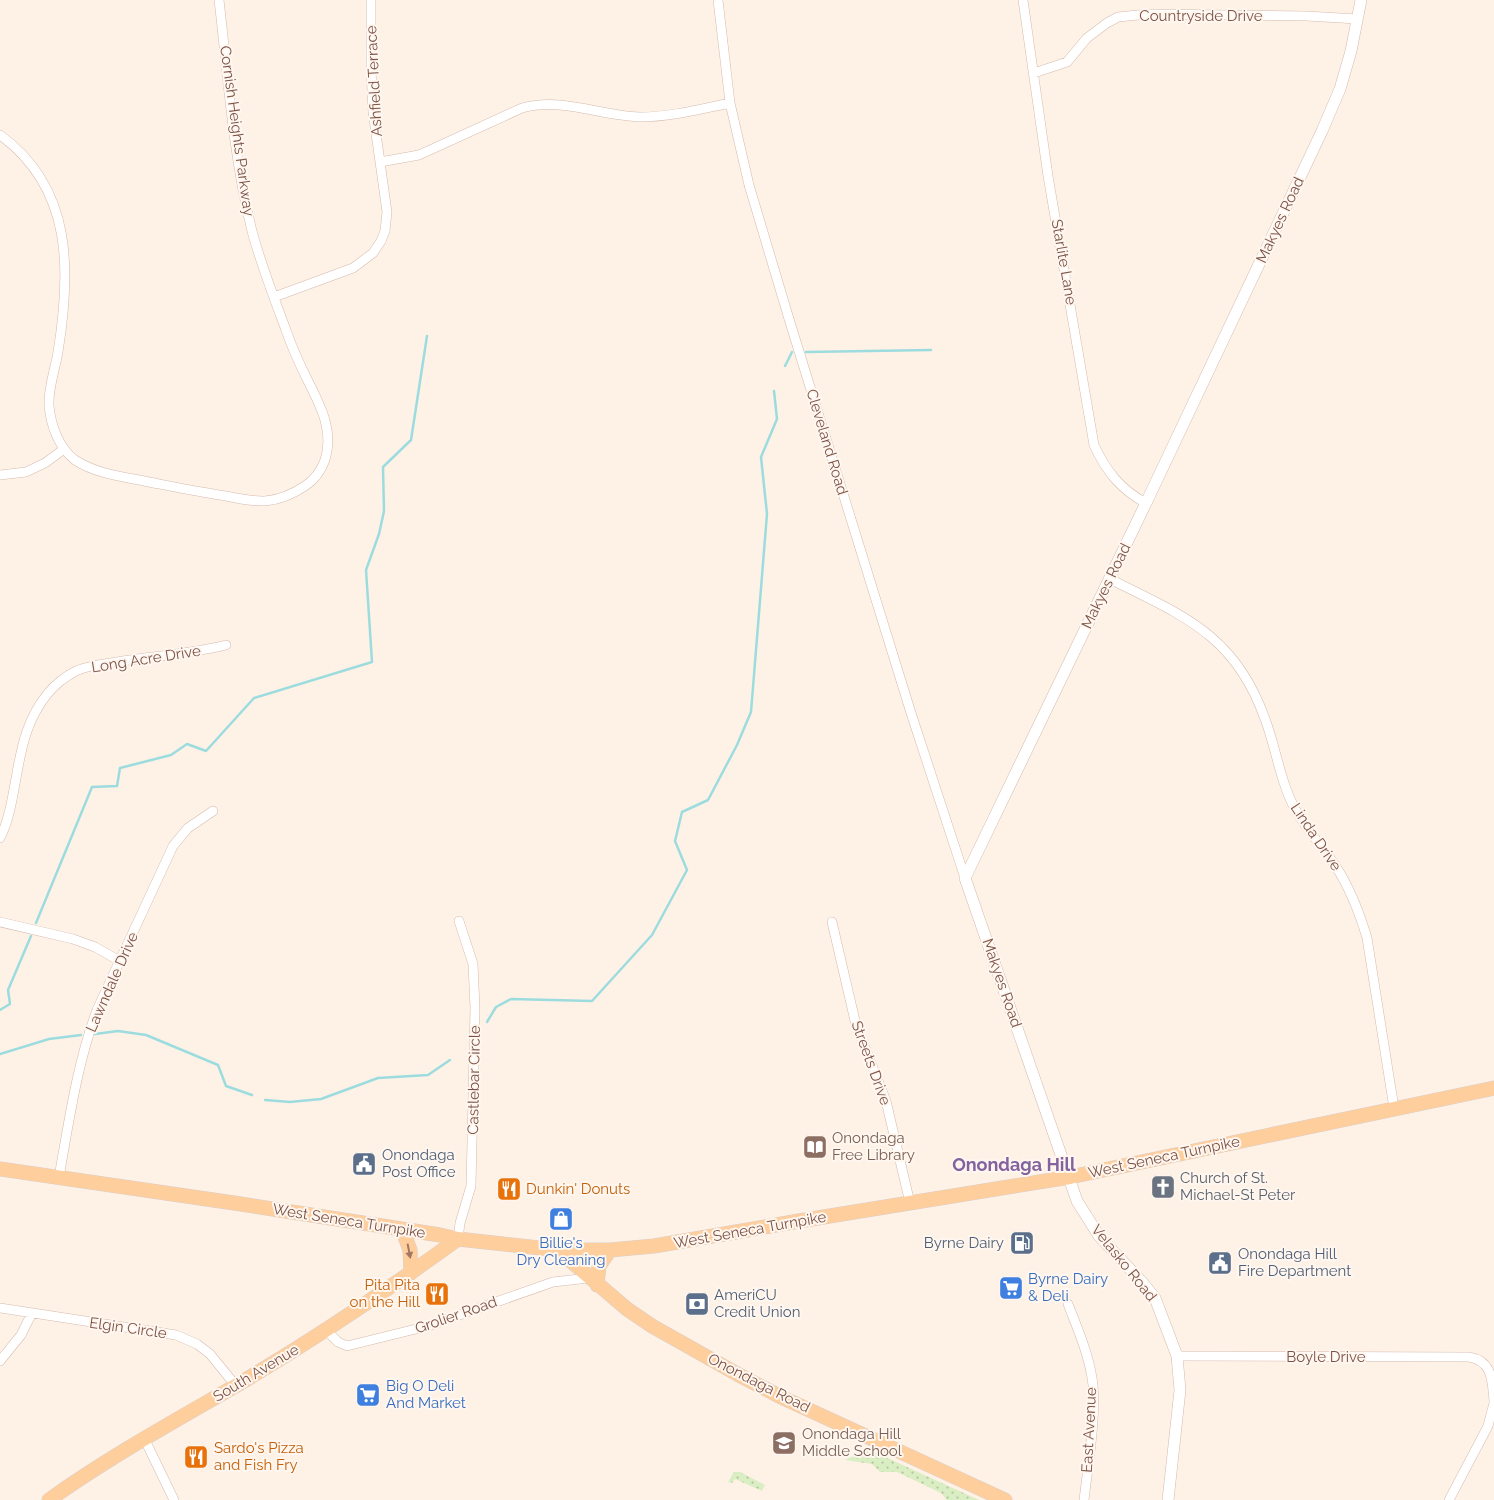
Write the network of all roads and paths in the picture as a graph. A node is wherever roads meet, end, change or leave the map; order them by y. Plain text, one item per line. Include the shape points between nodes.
1 (220, 0) edge
2 (371, 0) edge
3 (718, 0) edge
4 (1023, 0) edge
5 (1361, 0) edge
6 (1357, 19) junction
7 (1034, 73) junction
8 (730, 103) junction
9 (0, 135) edge
10 (380, 162) junction
11 (274, 297) junction
12 (64, 449) junction
13 (0, 475) edge
14 (1146, 503) junction
15 (1110, 578) junction
16 (226, 645) dead end
17 (213, 811) dead end
18 (0, 838) edge
19 (965, 878) junction
20 (459, 921) dead end
21 (0, 922) edge
22 (832, 922) dead end
23 (120, 961) junction
24 (1494, 1088) edge
25 (1394, 1108) junction
26 (0, 1169) edge
27 (60, 1177) junction
28 (1070, 1177) junction
29 (910, 1203) junction
30 (402, 1229) junction
31 (458, 1239) junction
32 (558, 1250) junction
33 (610, 1250) junction
34 (411, 1273) junction
35 (593, 1281) junction
36 (1068, 1304) dead end
37 (0, 1308) edge
38 (32, 1313) junction
39 (327, 1331) junction
40 (1177, 1356) junction
41 (0, 1361) edge
42 (236, 1386) junction
43 (1494, 1406) edge
44 (144, 1438) junction
45 (50, 1500) edge
46 (174, 1500) edge
47 (1005, 1500) edge
48 (1084, 1500) edge
49 (1168, 1500) edge
50 (1450, 1500) edge

1 - 11 street, Cornish Heights Parkway via 242,179 252,230
2 - 10 street, Ashfield Terrace via 373,103
3 - 8 street, Cleveland Road
4 - 7 street, Starlite Lane
5 - 6 street, Makyes Road
6 - 7 street, Countryside Drive via 1148,14 1118,17 1087,38 1067,62
6 - 14 street, Makyes Road via 1340,89 1326,122
7 - 14 street, Starlite Lane via 1048,176 1094,445 1112,477 1131,495
8 - 10 street via 641,117 562,104 537,104 419,155
8 - 19 street, Cleveland Road via 749,185 789,319
9 - 12 street, Cornish Heights Parkway via 24,154 48,188 62,240 64,306 49,406 52,424
10 - 11 street, Ashfield Terrace via 387,212 385,231 373,252 353,268
11 - 12 street, Cornish Heights Parkway via 326,422 325,461 311,482 290,496 273,501 245,500 117,476 82,464
12 - 13 street via 26,472
14 - 15 street, Makyes Road
15 - 19 street, Makyes Road
15 - 25 street, Linda Drive via 1200,627 1225,648 1259,700 1290,799 1299,817 1335,864 1359,911
16 - 18 street, Long Acre Drive via 95,665 77,671 58,684 35,712 27,731
17 - 23 street, Lawndale Drive via 188,828 173,846
19 - 28 street, Makyes Road
20 - 31 street, Castlebar Circle via 473,964 475,1008 471,1186
21 - 23 street via 73,940 100,949
22 - 29 street, Streets Drive via 856,1025 886,1101
23 - 27 street, Lawndale Drive via 88,1034
24 - 25 main road, West Seneca Turnpike
25 - 28 main road, West Seneca Turnpike
26 - 27 main road, West Seneca Turnpike
27 - 30 main road, West Seneca Turnpike
28 - 29 main road, West Seneca Turnpike
28 - 40 street, Velasko Road via 1077,1201 1099,1236 1155,1298
29 - 33 main road, West Seneca Turnpike via 654,1246
30 - 31 main road, West Seneca Turnpike
30 -> 34 main road via 410,1250
31 - 32 main road, West Seneca Turnpike
31 - 34 main road, South Avenue
32 - 33 main road, West Seneca Turnpike
32 - 35 main road, Onondaga Road
33 - 35 main road
34 - 39 main road, South Avenue
35 - 39 street, Grolier Road via 554,1282 428,1326 347,1346
35 - 47 main road, Onondaga Road via 652,1326 739,1375
36 - 48 street, East Avenue via 1084,1344 1093,1386
37 - 38 street, Elgin Circle
38 - 41 street via 21,1335
38 - 42 street, Elgin Circle via 176,1335 210,1354
39 - 42 main road, South Avenue
40 - 43 street, Boyle Drive via 1476,1358 1489,1370
40 - 49 street, Velasko Road via 1180,1390
42 - 44 main road, South Avenue
43 - 50 street via 1488,1426
44 - 45 main road, South Avenue
44 - 46 street

